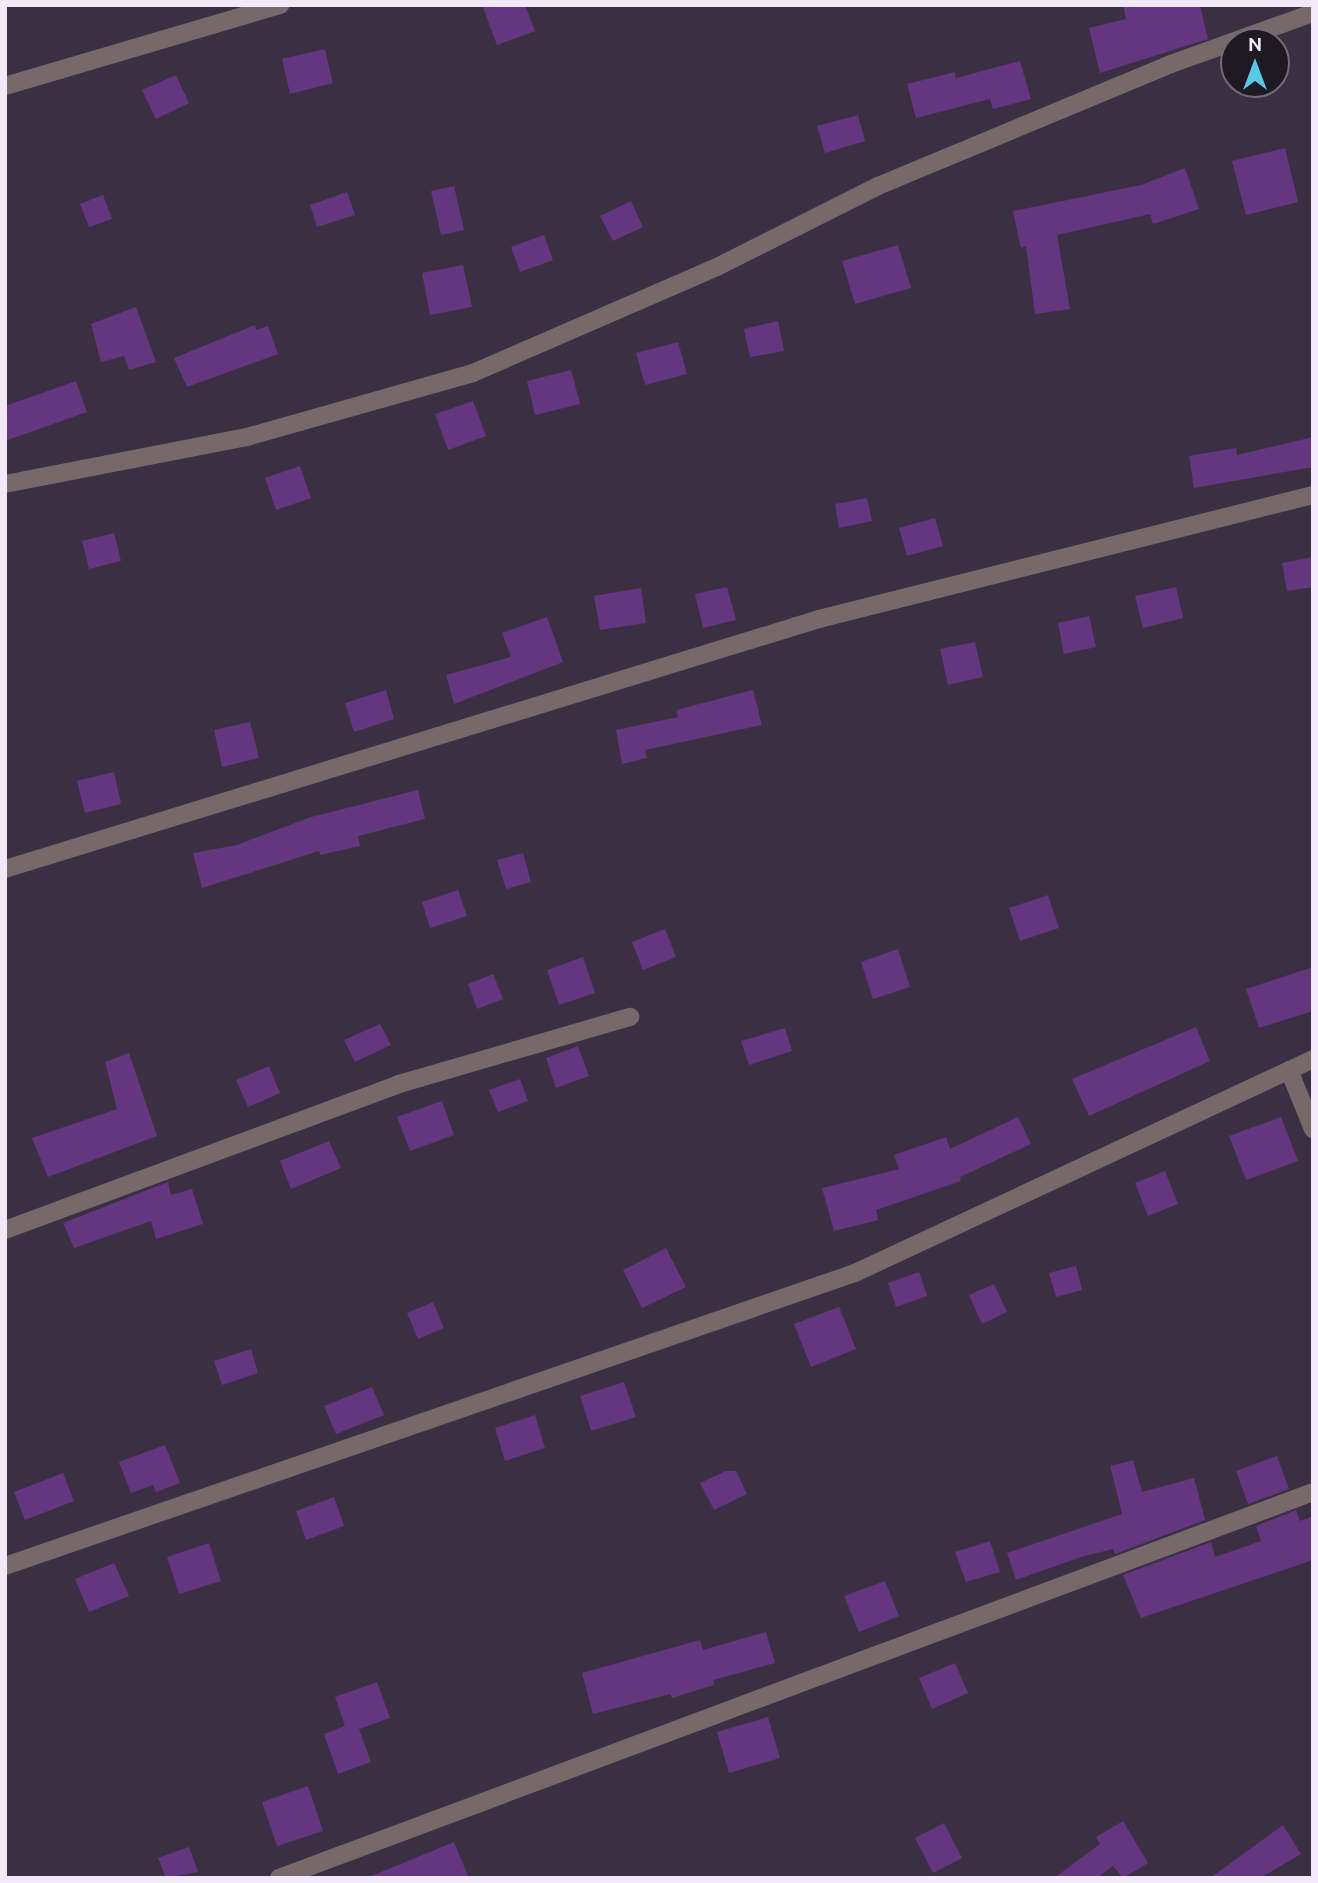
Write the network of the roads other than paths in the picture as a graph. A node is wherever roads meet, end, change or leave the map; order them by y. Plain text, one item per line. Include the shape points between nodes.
1 (281, 5) edge
2 (1313, 13) edge
3 (5, 86) edge
4 (5, 484) edge
5 (1313, 495) edge
6 (5, 869) edge
7 (629, 1017) dead end
8 (1313, 1059) edge
9 (1289, 1070) junction
10 (1313, 1129) edge
11 (5, 1230) edge
12 (1313, 1492) edge
13 (5, 1566) edge
14 (279, 1878) edge

1 - 3 street
2 - 4 street via 1171,64 878,186 717,267 473,373 247,437
5 - 6 street via 819,618
7 - 11 street via 399,1084
8 - 9 street
9 - 10 street
9 - 13 street via 855,1273
12 - 14 street

